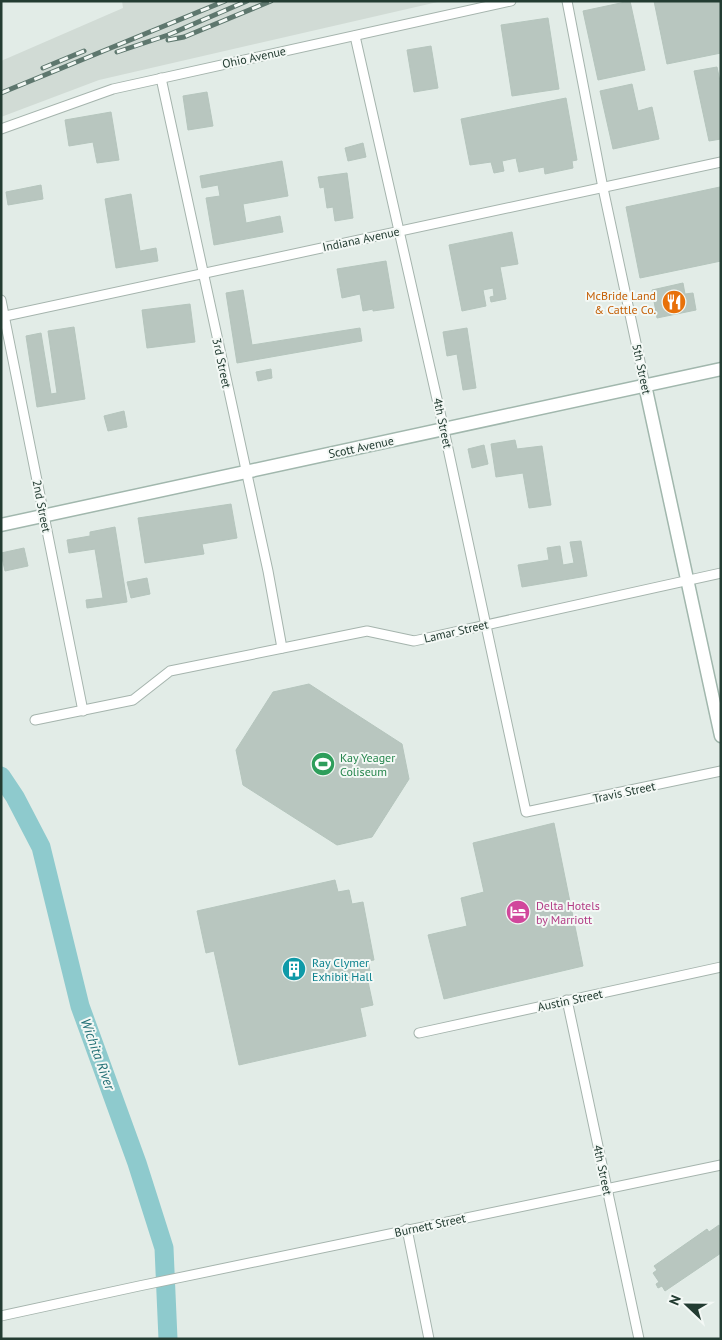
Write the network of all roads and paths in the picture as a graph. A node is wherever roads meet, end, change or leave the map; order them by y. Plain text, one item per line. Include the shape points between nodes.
1 (511, 1) edge
2 (567, 1) edge
3 (355, 36) junction
4 (161, 78) junction
5 (1, 129) edge
6 (721, 162) edge
7 (603, 188) junction
8 (400, 230) junction
9 (204, 274) junction
10 (1, 300) edge
11 (3, 317) edge
12 (721, 369) edge
13 (645, 385) junction
14 (444, 430) junction
15 (246, 472) junction
16 (44, 517) junction
17 (1, 526) edge
18 (721, 573) edge
19 (687, 581) junction
20 (485, 624) junction
21 (282, 648) junction
22 (83, 711) junction
23 (35, 720) dead end
24 (721, 736) edge
25 (721, 771) edge
26 (526, 812) joint
27 (721, 967) edge
28 (567, 1000) junction
29 (419, 1033) dead end
30 (721, 1165) edge
31 (607, 1189) junction
32 (407, 1229) junction
33 (1, 1316) edge
34 (429, 1339) edge
35 (639, 1339) edge

1 - 3 street, Ohio Avenue
2 - 7 street, 5th Street
3 - 4 street, Ohio Avenue
3 - 8 street, 4th Street
4 - 5 street, Ohio Avenue via 113,89
4 - 9 street, 3rd Street
6 - 7 street, Indiana Avenue
7 - 8 street, Indiana Avenue
7 - 13 street, 5th Street
8 - 9 street, Indiana Avenue
8 - 14 street, 4th Street
9 - 11 street, Indiana Avenue
9 - 15 street, 3rd Street
10 - 11 street, 2nd Street
11 - 16 street, 2nd Street
12 - 13 main road, Scott Avenue
13 - 14 main road, Scott Avenue
13 - 19 main road, 5th Street
14 - 15 main road, Scott Avenue
14 - 20 street, 4th Street
15 - 16 main road, Scott Avenue
15 - 21 street, 3rd Street
16 - 17 main road, Scott Avenue
16 - 22 street, 2nd Street
18 - 19 street, Lamar Street
19 - 20 street, Lamar Street
19 - 24 main road, 5th Street
20 - 21 street, Lamar Street via 414,641 367,630
20 - 26 street, 4th Street
21 - 22 street, Lamar Street via 170,671 133,700
22 - 23 street, Lamar Street
25 - 26 street, Travis Street
27 - 28 street, Austin Street
28 - 29 street, Austin Street
28 - 31 street, 4th Street
30 - 31 street, Burnett Street
31 - 32 street, Burnett Street
31 - 35 street, 4th Street
32 - 33 street, Burnett Street
32 - 34 street

